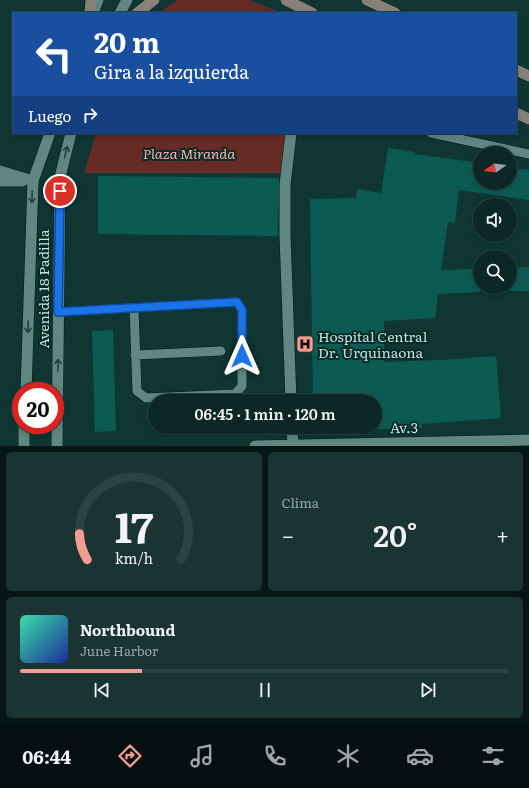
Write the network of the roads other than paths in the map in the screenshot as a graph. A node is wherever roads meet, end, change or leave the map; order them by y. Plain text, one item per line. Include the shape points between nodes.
1 (91, 0) edge
2 (98, 0) edge
3 (127, 0) edge
4 (154, 0) edge
5 (286, 0) edge
6 (367, 0) edge
7 (299, 7) edge
8 (91, 12) edge
9 (92, 12) edge
10 (121, 12) edge
11 (138, 12) edge
12 (310, 12) edge
13 (393, 12) edge
14 (517, 70) edge
15 (529, 76) edge
16 (517, 113) edge
17 (529, 119) edge
18 (50, 134) edge
19 (71, 134) edge
20 (291, 134) edge
21 (436, 134) edge
22 (529, 154) edge
23 (0, 171) edge
24 (0, 181) edge
25 (33, 181) junction
26 (134, 308) junction
27 (58, 312) junction
28 (221, 351) dead end
29 (135, 355) junction
30 (26, 382) edge
31 (291, 394) edge
32 (24, 434) edge
33 (292, 434) edge
34 (529, 440) edge
35 (293, 445) edge
36 (24, 446) edge
37 (57, 446) edge
38 (255, 446) edge

1 - 8 main road
2 - 9 street
3 - 10 street
4 - 11 main road
5 - 7 main road
6 - 13 main road
7 - 12 main road
14 - 15 main road
16 - 17 main road
18 - 25 street, Avenida 18 Padilla
27 -> 19 street, Avenida 18 Padilla via 60,177
20 - 31 street via 285,185
21 - 22 lane
23 - 25 street
24 - 25 street
25 -> 30 street, Avenida 18 Padilla
26 - 27 lane
26 - 29 lane
26 - 29 lane via 237,302 242,310 242,386 236,394 146,398 137,391
37 -> 27 street, Avenida 18 Padilla
28 - 29 lane
32 - 36 street
33 - 35 street
34 - 35 street, Av.3
35 - 38 street, Av.3

